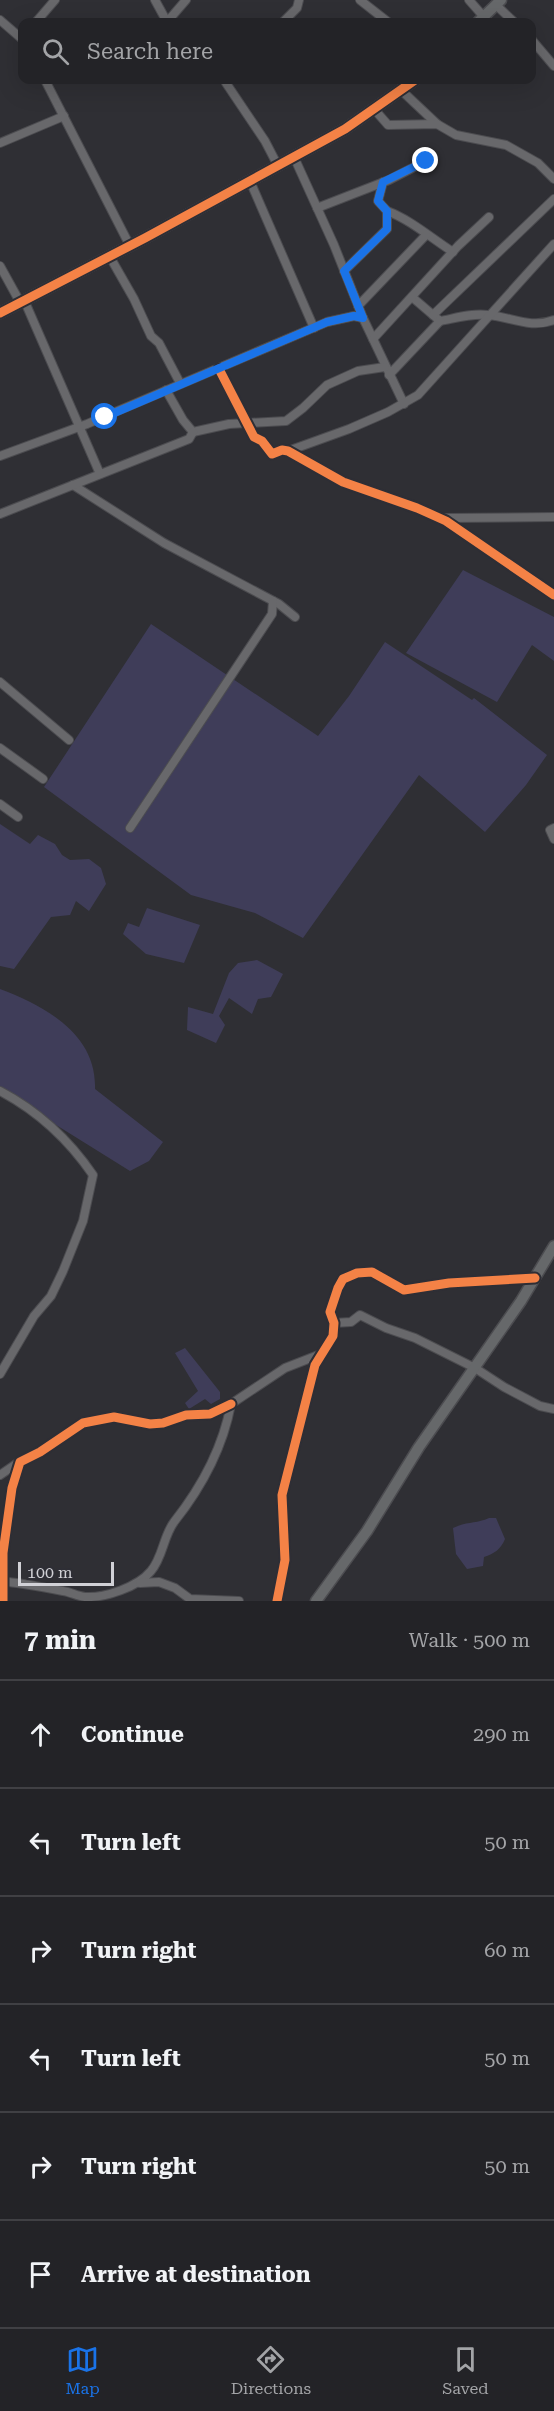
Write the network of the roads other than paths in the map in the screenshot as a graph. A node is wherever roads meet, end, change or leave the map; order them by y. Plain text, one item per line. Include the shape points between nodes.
1 (55, 0) edge
2 (155, 0) edge
3 (186, 0) edge
4 (299, 0) edge
5 (360, 0) edge
6 (469, 0) edge
7 (499, 3) edge
8 (39, 18) edge
9 (165, 18) edge
10 (170, 18) edge
11 (287, 18) edge
12 (383, 18) edge
13 (480, 18) edge
14 (483, 18) edge
15 (511, 18) edge
16 (0, 20) edge
17 (18, 36) edge
18 (536, 46) edge
19 (554, 66) edge
20 (47, 84) edge
21 (228, 84) edge
22 (410, 84) edge
23 (402, 91) junction
24 (374, 110) junction
25 (64, 116) junction
26 (437, 124) junction
27 (0, 143) edge
28 (294, 157) junction
29 (426, 161) dead end
30 (278, 166) junction
31 (554, 179) edge
32 (250, 181) junction
33 (383, 182) junction
34 (554, 199) edge
35 (317, 208) junction
36 (387, 211) junction
37 (489, 217) dead end
38 (426, 235) junction
39 (554, 244) edge
40 (130, 246) junction
41 (453, 252) junction
42 (110, 256) junction
43 (0, 266) edge
44 (344, 271) junction
45 (412, 297) junction
46 (23, 303) junction
47 (358, 306) junction
48 (0, 313) edge
49 (489, 315) junction
50 (363, 318) junction
51 (437, 318) junction
52 (554, 320) edge
53 (314, 328) junction
54 (373, 339) junction
55 (219, 369) junction
56 (387, 371) junction
57 (180, 383) junction
58 (166, 390) junction
59 (404, 404) junction
60 (247, 424) junction
61 (81, 426) junction
62 (193, 432) junction
63 (288, 451) junction
64 (0, 456) edge
65 (100, 474) junction
66 (73, 485) junction
67 (0, 514) edge
68 (554, 517) edge
69 (440, 518) junction
70 (554, 596) edge
71 (273, 601) junction
72 (296, 617) dead end
73 (0, 682) edge
74 (69, 740) dead end
75 (0, 747) edge
76 (43, 779) dead end
77 (0, 804) edge
78 (18, 817) dead end
79 (130, 828) dead end
80 (554, 828) edge
81 (554, 839) edge
82 (0, 1091) edge
83 (554, 1246) edge
84 (535, 1278) junction
85 (334, 1323) junction
86 (321, 1354) junction
87 (475, 1368) junction
88 (0, 1374) edge
89 (231, 1404) junction
90 (554, 1409) edge
91 (20, 1462) junction
92 (0, 1475) edge
93 (2, 1576) edge
94 (135, 1584) junction
95 (3, 1601) edge
96 (238, 1601) edge
97 (277, 1601) edge
98 (316, 1601) edge

1 - 8 street
2 - 9 street
3 - 10 street
4 - 11 street
5 - 12 street
6 - 13 street
7 - 14 street
7 - 15 street
16 - 17 street
18 - 19 street
20 - 25 street
21 - 30 street
22 - 23 street
23 - 24 street
23 - 26 street
24 - 26 street via 388,125
24 - 28 street
25 - 27 street
25 - 40 street
26 - 31 street via 456,135 506,145 538,163
28 - 30 street
28 - 35 street
29 - 33 street
30 - 32 street
32 - 40 street
32 - 53 street
33 - 35 street
33 - 36 street via 378,201
34 - 51 street
35 - 44 street
36 - 38 street via 404,217
36 - 44 street via 387,229
37 - 41 street
38 - 41 street
38 - 47 street
39 - 49 street
40 - 42 street
41 - 45 street
42 - 46 street
42 - 57 street
43 - 46 street
44 - 47 street
45 - 51 street
45 - 54 street
46 - 48 street
46 - 61 street
47 - 50 street
49 - 51 street
49 - 52 street via 526,324
49 - 59 street via 418,394
50 - 53 street via 346,317
50 - 54 street
51 - 56 street
53 - 55 street
54 - 56 street
55 - 57 street
55 - 60 street
56 - 59 street
56 - 60 street via 358,371 327,385 285,421
57 - 58 street
58 - 61 street
58 - 62 street
59 - 63 street
60 - 62 street
60 - 63 street via 273,453
61 - 64 street
61 - 65 street
62 - 65 street via 189,439
63 - 69 street via 343,482
65 - 66 street
66 - 67 street
66 - 71 street via 164,543
68 - 69 street
69 - 70 street
71 - 72 street
71 - 79 street via 272,614
73 - 74 street
75 - 76 street
77 - 78 street
80 - 81 street via 550,830
82 - 88 street via 49,1125 93,1175 83,1221 63,1271
83 - 84 street
84 - 85 street via 404,1290 365,1271 346,1276 340,1282 330,1312
84 - 87 street
85 - 86 street via 333,1336
85 - 87 street via 351,1322 360,1316
86 - 89 street via 285,1368
86 - 97 street via 282,1495 285,1560
87 - 90 street via 540,1406
87 - 98 street
89 - 91 street via 210,1414 186,1415 163,1423 114,1417 83,1423
89 - 94 street via 228,1424 198,1490 172,1524 157,1563
91 - 92 street
91 - 93 street via 7,1522
93 - 94 street via 81,1597
93 - 95 street
94 - 96 street via 159,1582 190,1599

